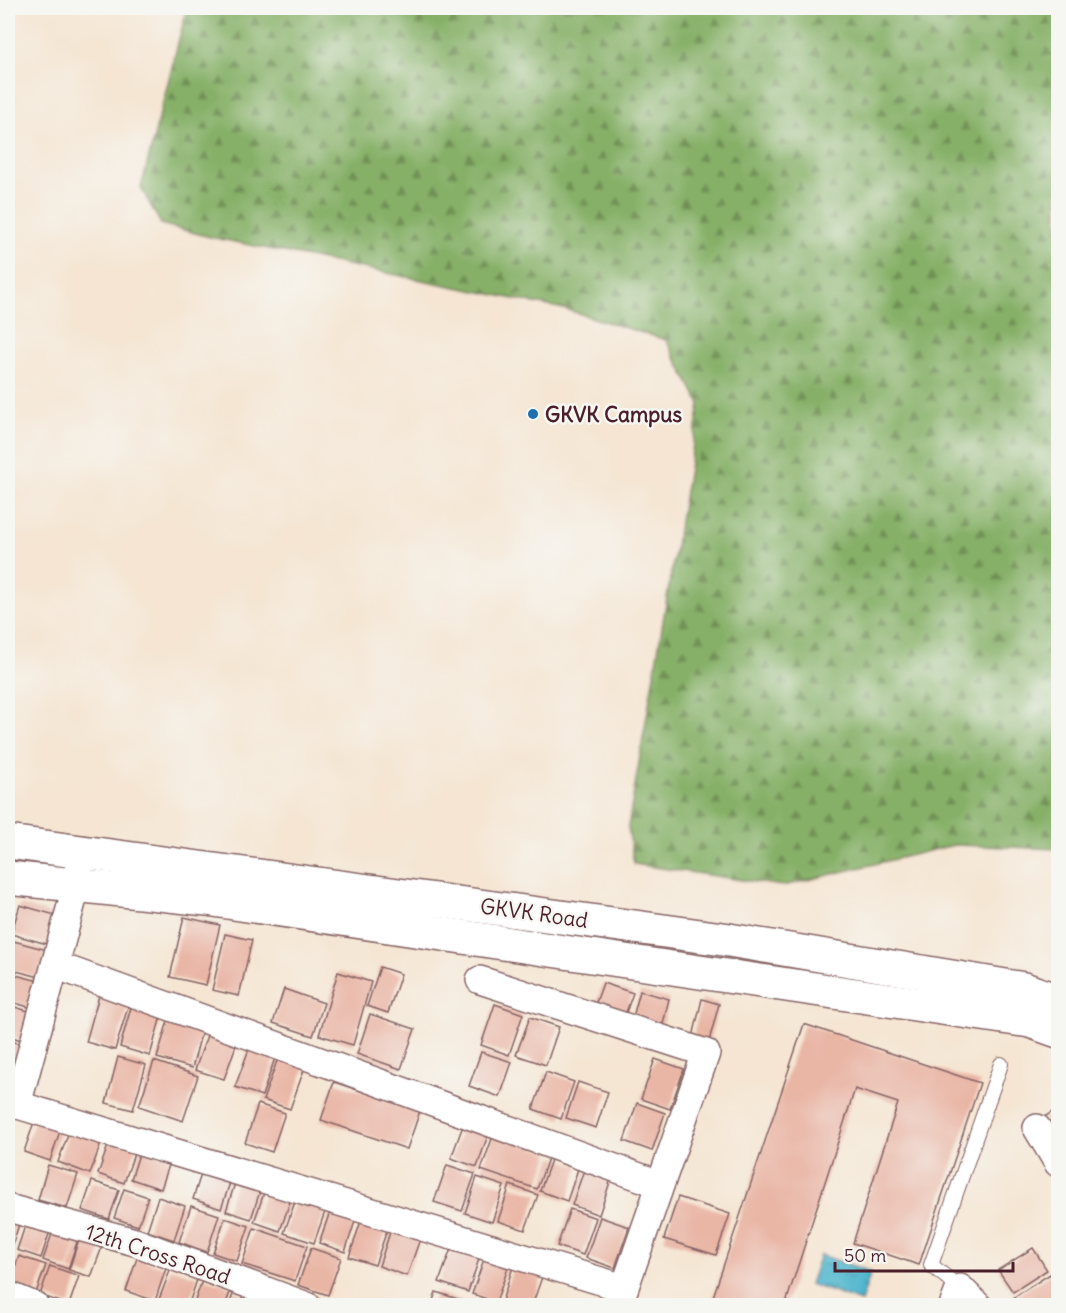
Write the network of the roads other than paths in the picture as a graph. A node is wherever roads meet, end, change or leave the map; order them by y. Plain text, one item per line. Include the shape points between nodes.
1 (8, 842) edge
2 (81, 852) junction
3 (8, 878) edge
4 (76, 884) junction
5 (723, 939) junction
6 (55, 965) junction
7 (717, 973) junction
8 (480, 980) dead end
9 (1059, 1001) edge
10 (1059, 1031) edge
11 (1000, 1064) dead end
12 (12, 1104) edge
13 (1037, 1128) dead end
14 (1059, 1163) edge
15 (659, 1184) junction
16 (8, 1208) edge
17 (8, 1295) edge
18 (621, 1297) edge
19 (963, 1300) edge
20 (35, 1305) edge
21 (307, 1305) edge

1 - 2 main road, GKVK Road
2 - 4 street
2 - 5 main road, GKVK Road
3 - 4 main road, GKVK Road
4 - 6 street
4 - 7 main road, GKVK Road via 207,899
5 - 7 main road
5 - 9 main road, GKVK Road via 1024,989
6 - 12 street
6 - 15 street
7 - 10 main road, GKVK Road via 1030,1021
8 - 15 street via 706,1053
11 - 19 lane via 931,1266
12 - 18 street
13 - 14 street
15 - 18 street
16 - 21 street, 12th Cross Road via 135,1242
17 - 20 street

